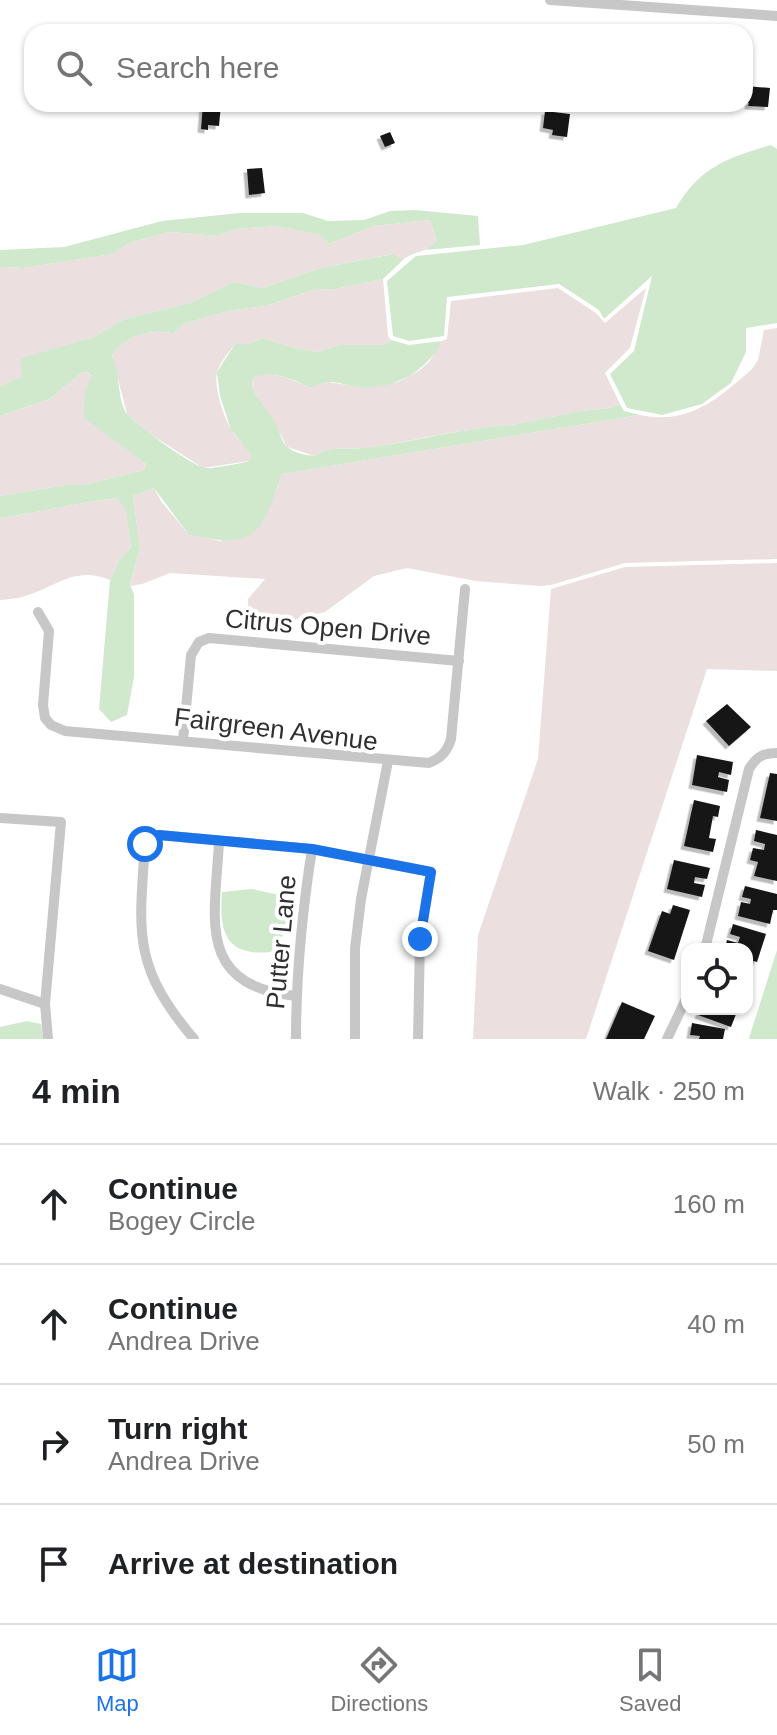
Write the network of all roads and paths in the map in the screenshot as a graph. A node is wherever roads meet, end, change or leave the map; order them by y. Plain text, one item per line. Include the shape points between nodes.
1 (550, 0) edge
2 (627, 3) edge
3 (777, 16) edge
4 (465, 589) dead end
5 (38, 612) dead end
6 (459, 661) junction
7 (183, 740) junction
8 (777, 753) edge
9 (388, 761) junction
10 (0, 818) edge
11 (219, 842) junction
12 (312, 849) junction
13 (370, 862) junction
14 (706, 943) edge
15 (0, 989) edge
16 (296, 996) junction
17 (45, 1004) junction
18 (681, 1010) edge
19 (48, 1039) edge
20 (194, 1039) edge
21 (296, 1039) edge
22 (355, 1039) edge
23 (418, 1039) edge
24 (667, 1039) edge

1 - 2 street
2 - 3 street
4 - 6 street, Citrus Open Drive
5 - 7 street, Fairgreen Avenue via 49,631 43,705 51,725 65,731
6 - 7 street, Citrus Open Drive via 209,638 191,655
6 - 9 street, Citrus Open Drive via 448,749 429,763
7 - 9 street, Fairgreen Avenue
8 - 14 street via 754,759 749,769
9 - 13 street, Fairgreen Avenue
10 - 17 street via 61,822
11 - 12 street
11 - 16 street via 214,925 219,951 245,983
11 - 20 street via 159,835 145,844 143,949 171,1013
12 - 13 street
12 - 16 street, Putter Lane
13 - 22 street, Fairgreen Avenue via 355,948
13 - 23 street via 431,872 420,939
15 - 17 street
16 - 21 street, Putter Lane
17 - 19 street
18 - 24 street

